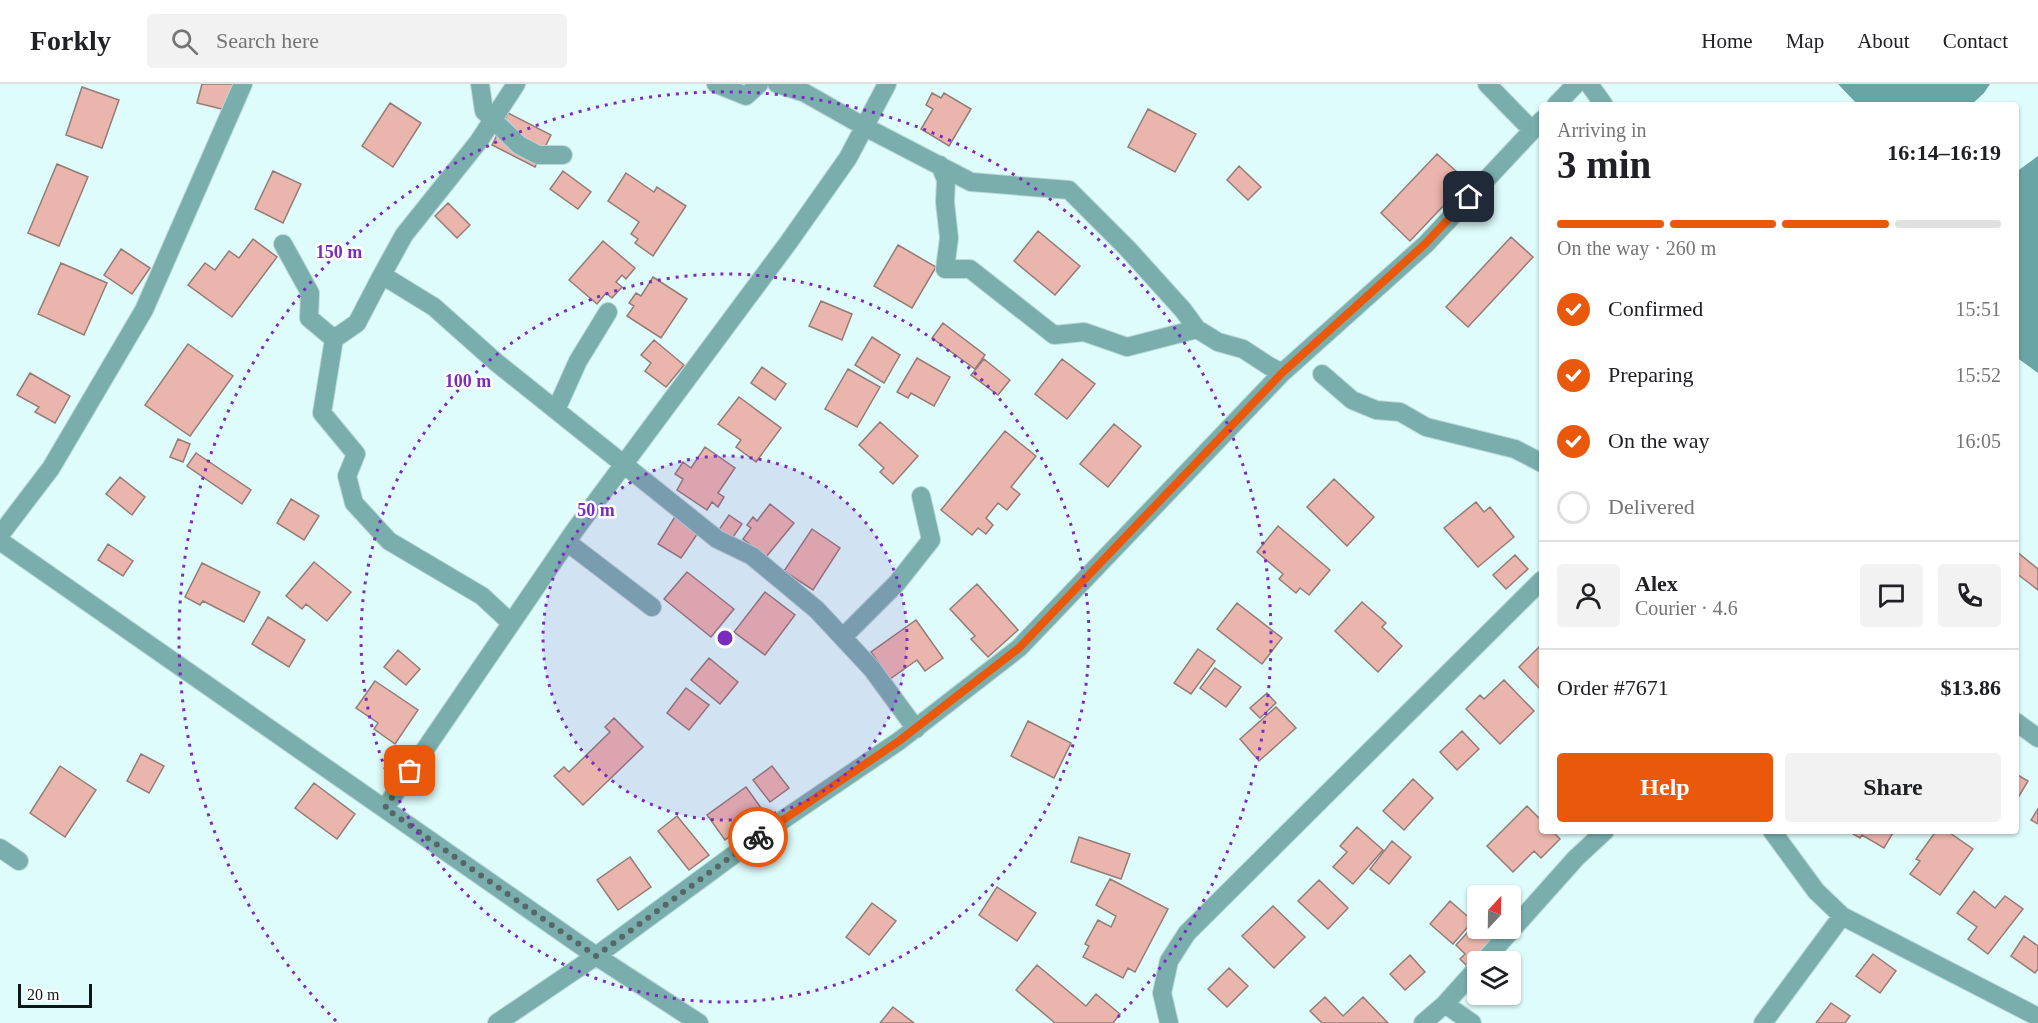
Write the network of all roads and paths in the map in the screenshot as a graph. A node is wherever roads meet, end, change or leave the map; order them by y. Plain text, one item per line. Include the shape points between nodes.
1 (243, 84) edge
2 (480, 84) edge
3 (516, 84) edge
4 (716, 84) edge
5 (759, 84) edge
6 (777, 84) edge
7 (887, 84) edge
8 (1487, 84) edge
9 (1576, 84) edge
10 (1588, 84) edge
11 (1559, 102) edge
12 (1602, 102) edge
13 (493, 120) junction
14 (1533, 121) edge
15 (865, 127) junction
16 (563, 155) dead end
17 (940, 165) junction
18 (283, 244) dead end
19 (382, 275) junction
20 (608, 312) dead end
21 (1197, 329) junction
22 (334, 339) junction
23 (1282, 373) junction
24 (1322, 374) dead end
25 (556, 410) junction
26 (1539, 461) edge
27 (624, 464) junction
28 (921, 496) dead end
29 (0, 535) edge
30 (0, 541) edge
31 (567, 542) junction
32 (1539, 583) edge
33 (652, 607) dead end
34 (511, 623) junction
35 (843, 637) junction
36 (2019, 724) edge
37 (916, 729) junction
38 (2038, 738) edge
39 (385, 808) junction
40 (1602, 834) edge
41 (1774, 834) edge
42 (0, 848) edge
43 (19, 861) dead end
44 (1842, 916) junction
45 (1493, 951) edge
46 (596, 956) junction
47 (1467, 979) edge
48 (1445, 1004) junction
49 (2038, 1017) edge
50 (497, 1023) edge
51 (699, 1023) edge
52 (1169, 1023) edge
53 (1424, 1023) edge
54 (1472, 1023) edge
55 (1763, 1023) edge

1 - 29 street via 144,310 51,468
2 - 13 street via 484,111
3 - 13 street
4 - 5 street via 746,96
6 - 15 street via 805,93
7 - 15 street
8 - 14 street
9 - 11 street
10 - 12 street
13 - 16 street via 519,145 538,155
13 - 19 street via 404,235
14 - 23 street via 1425,244
15 - 17 street
15 - 27 street via 789,243
17 - 21 street via 971,182 1069,190 1127,248
17 - 21 street via 946,180 949,238 945,269 970,269 1054,335 1084,332 1127,346
18 - 22 street via 310,293 309,318
19 - 22 street via 357,323
19 - 25 street via 434,307
20 - 25 street via 578,361
21 - 23 street via 1218,342 1243,349
22 - 34 street via 322,413 356,454 347,476 354,504 389,541 482,596
23 - 37 street via 1019,648
24 - 26 street via 1352,400 1376,410 1400,412 1426,428 1515,449
25 - 27 street
27 - 31 street
27 - 35 street via 717,539 752,556 784,581
28 - 35 street via 931,540 897,583
30 - 39 street
31 - 33 street
31 - 34 street
32 - 52 street via 1187,933 1168,961 1162,993
34 - 39 street
35 - 37 street
36 - 38 street
37 - 46 street via 762,834
39 - 46 street
40 - 45 street
41 - 44 street via 1816,891
42 - 43 street
44 - 49 street
44 - 55 street
46 - 50 street
46 - 51 street
47 - 48 street
48 - 53 street
48 - 54 street

